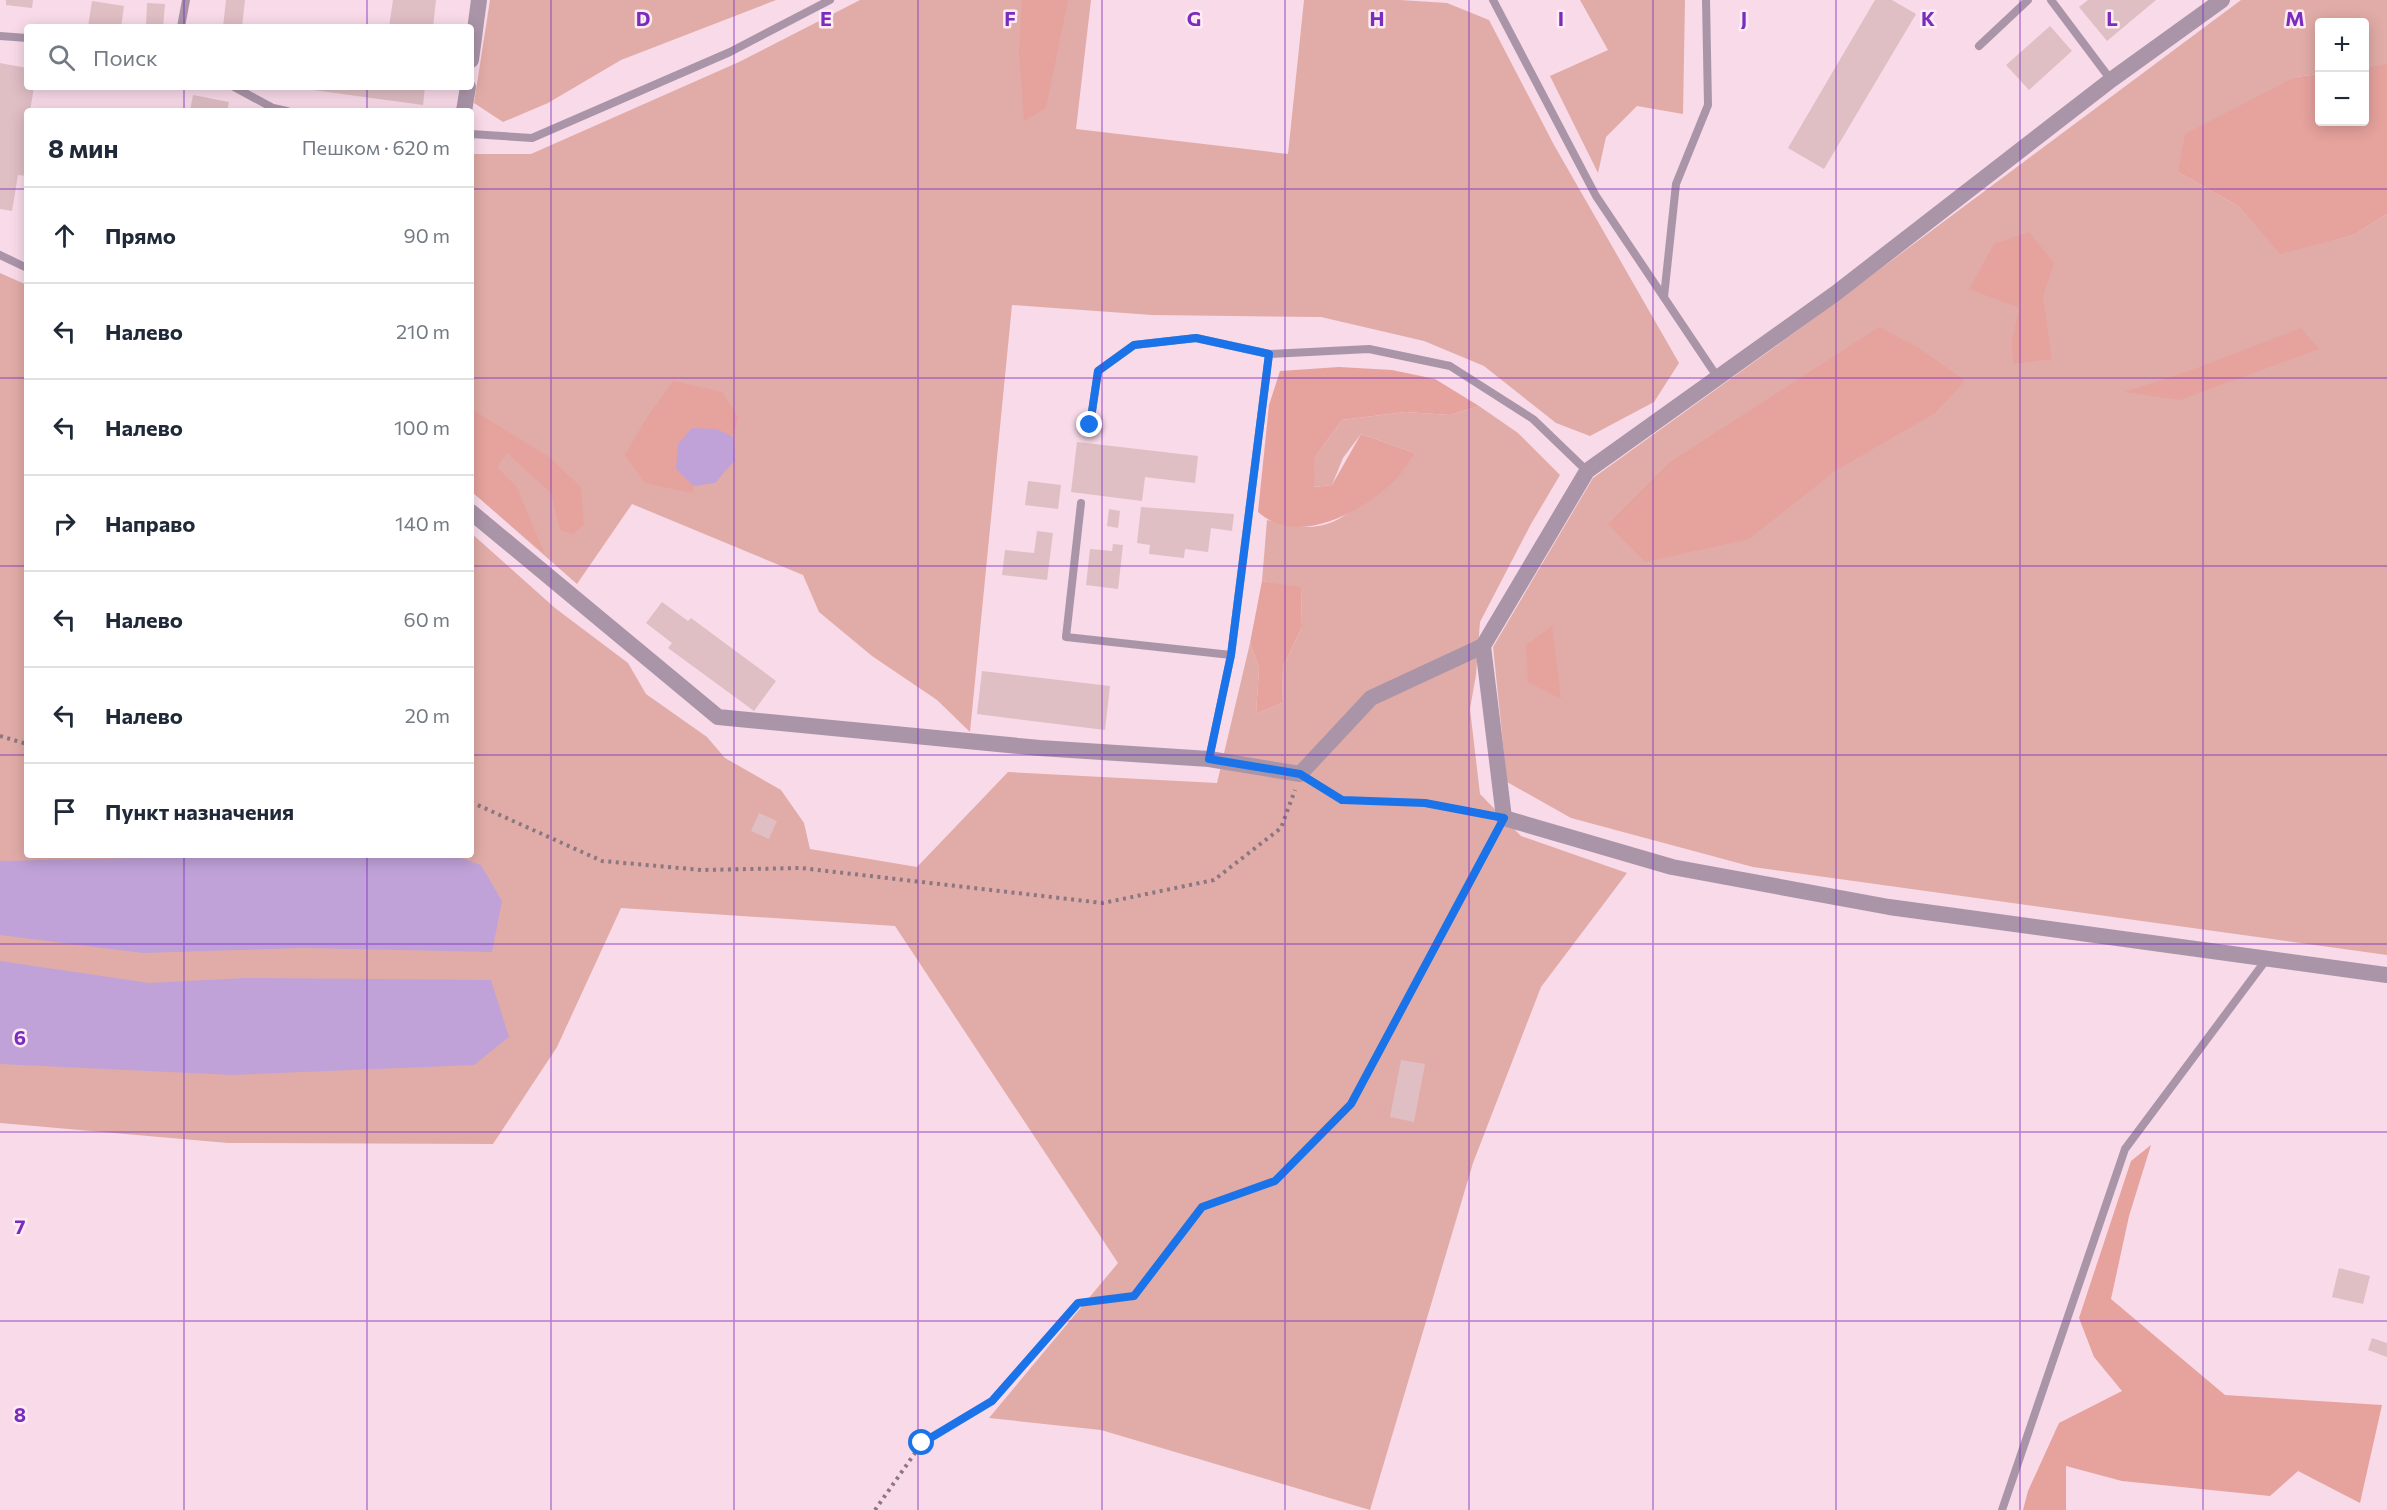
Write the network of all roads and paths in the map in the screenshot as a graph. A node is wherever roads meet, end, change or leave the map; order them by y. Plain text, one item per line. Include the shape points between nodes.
1 (186, 0) edge
2 (479, 0) edge
3 (830, 0) edge
4 (1491, 0) edge
5 (1707, 0) edge
6 (2028, 0) edge
7 (2051, 0) edge
8 (2222, 0) edge
9 (182, 24) edge
10 (0, 36) edge
11 (24, 38) edge
12 (474, 38) edge
13 (1979, 46) dead end
14 (2111, 80) junction
15 (240, 90) edge
16 (468, 90) edge
17 (273, 108) edge
18 (464, 108) edge
19 (474, 134) edge
20 (0, 255) edge
21 (24, 267) edge
22 (1664, 297) junction
23 (1269, 354) junction
24 (1718, 378) junction
25 (1090, 425) dead end
26 (1587, 471) junction
27 (1081, 503) dead end
28 (474, 514) edge
29 (1484, 646) junction
30 (1231, 655) junction
31 (0, 736) edge
32 (24, 743) edge
33 (1209, 759) junction
34 (1300, 774) junction
35 (474, 803) edge
36 (1504, 818) junction
37 (2266, 960) junction
38 (2387, 975) edge
39 (875, 1510) edge
40 (2002, 1510) edge

1 - 9 lane
2 - 12 street
3 - 19 lane via 730,52 532,138
4 - 22 lane via 1596,196
5 - 22 lane via 1708,105 1676,184
6 - 13 lane
7 - 14 lane
8 - 14 street
10 - 11 lane
14 - 24 street via 1836,293
15 - 17 lane
16 - 18 street
20 - 21 lane
22 - 24 lane
23 - 25 lane via 1196,338 1134,345 1098,371
23 - 26 lane via 1369,349 1450,366 1533,419
23 - 30 lane
24 - 26 street
26 - 29 street
27 - 30 lane via 1066,637
28 - 33 street via 718,717 1040,748
29 - 34 street via 1371,698
29 - 36 street
30 - 33 lane
31 - 32 path
33 - 34 street
34 - 35 path via 1281,828 1215,880 1103,903 801,868 702,870 602,861
34 - 36 path via 1342,800 1425,803
36 - 37 street via 1672,867 1889,907
36 - 39 path via 1351,1104 1275,1181 1202,1207 1134,1296 1078,1303 992,1401 922,1443
37 - 38 street
37 - 40 lane via 2125,1149

